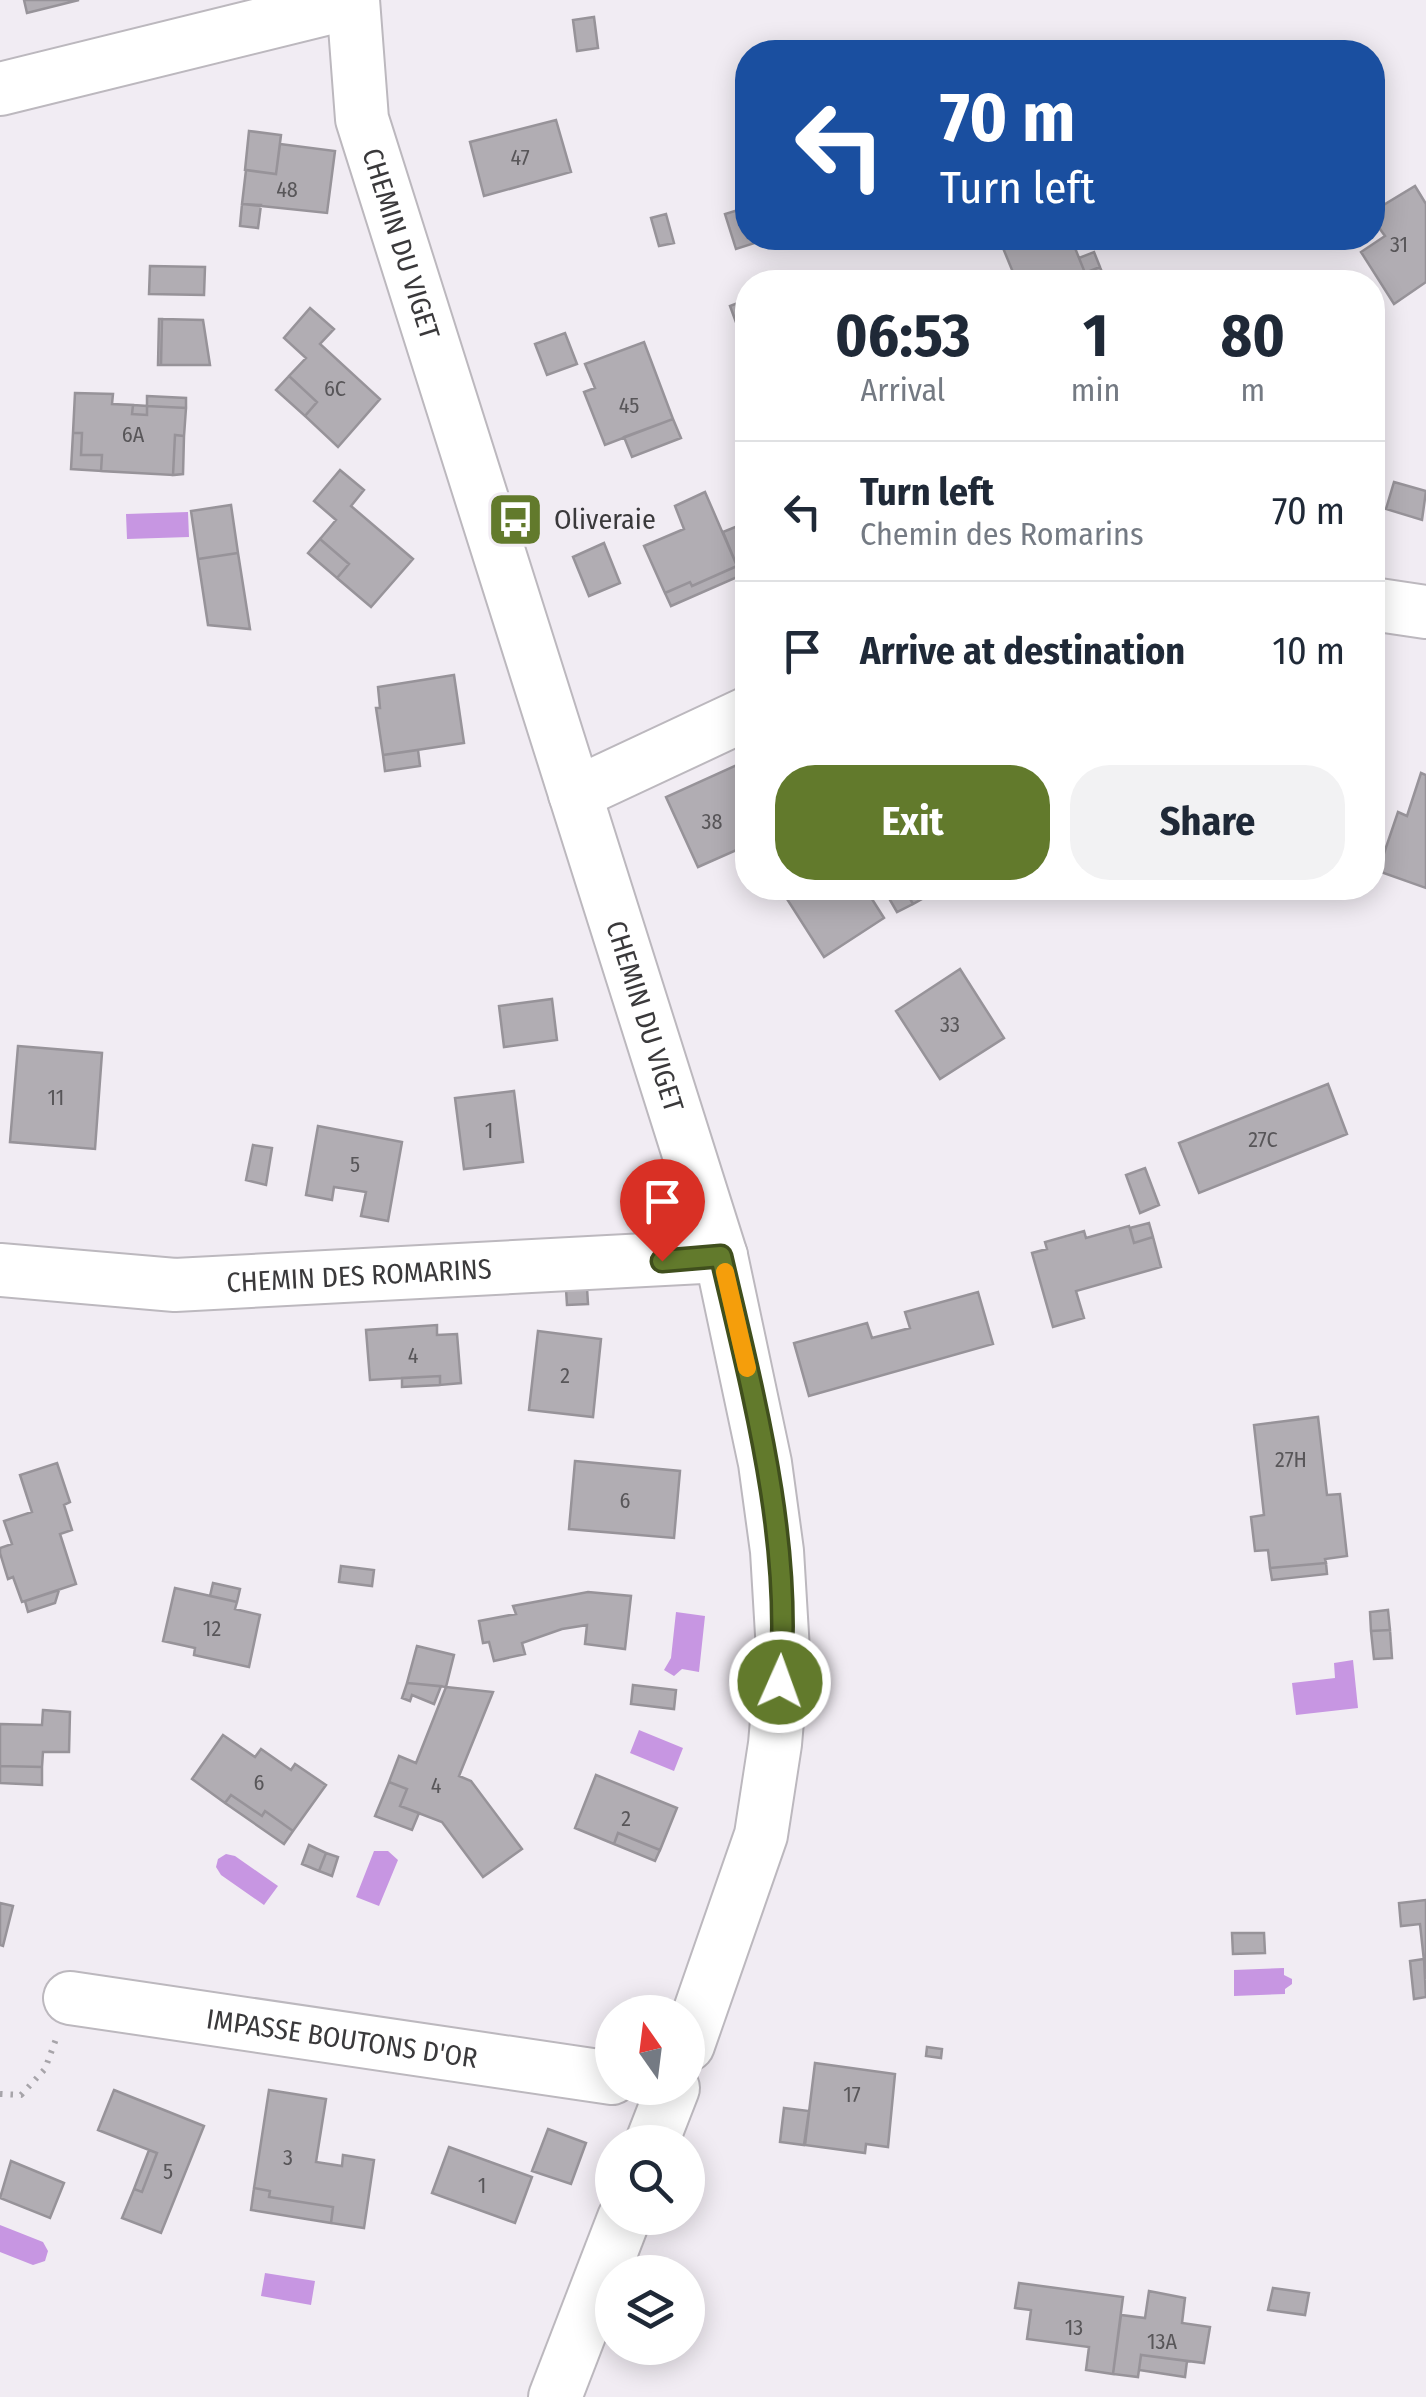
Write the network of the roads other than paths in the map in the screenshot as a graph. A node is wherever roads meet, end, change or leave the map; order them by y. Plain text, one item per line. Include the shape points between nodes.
1 (353, 1) edge
2 (0, 88) edge
3 (1385, 606) edge
4 (1426, 612) edge
5 (735, 719) edge
6 (575, 794) junction
7 (721, 1256) junction
8 (0, 1270) edge
9 (705, 1996) edge
10 (70, 1998) road end
11 (595, 2075) edge
12 (618, 2235) edge
13 (556, 2397) edge

1 - 2 street
1 - 6 street, CHEMIN DU VIGET via 362,119
3 - 4 street
5 - 6 street
6 - 7 street, CHEMIN DU VIGET
7 - 8 street, CHEMIN DES ROMARINS via 174,1285
7 - 9 street, CHEMIN DU VIGET via 765,1463 783,1652 761,1835
10 - 11 street, IMPASSE BOUTONS D'OR
12 - 13 street

